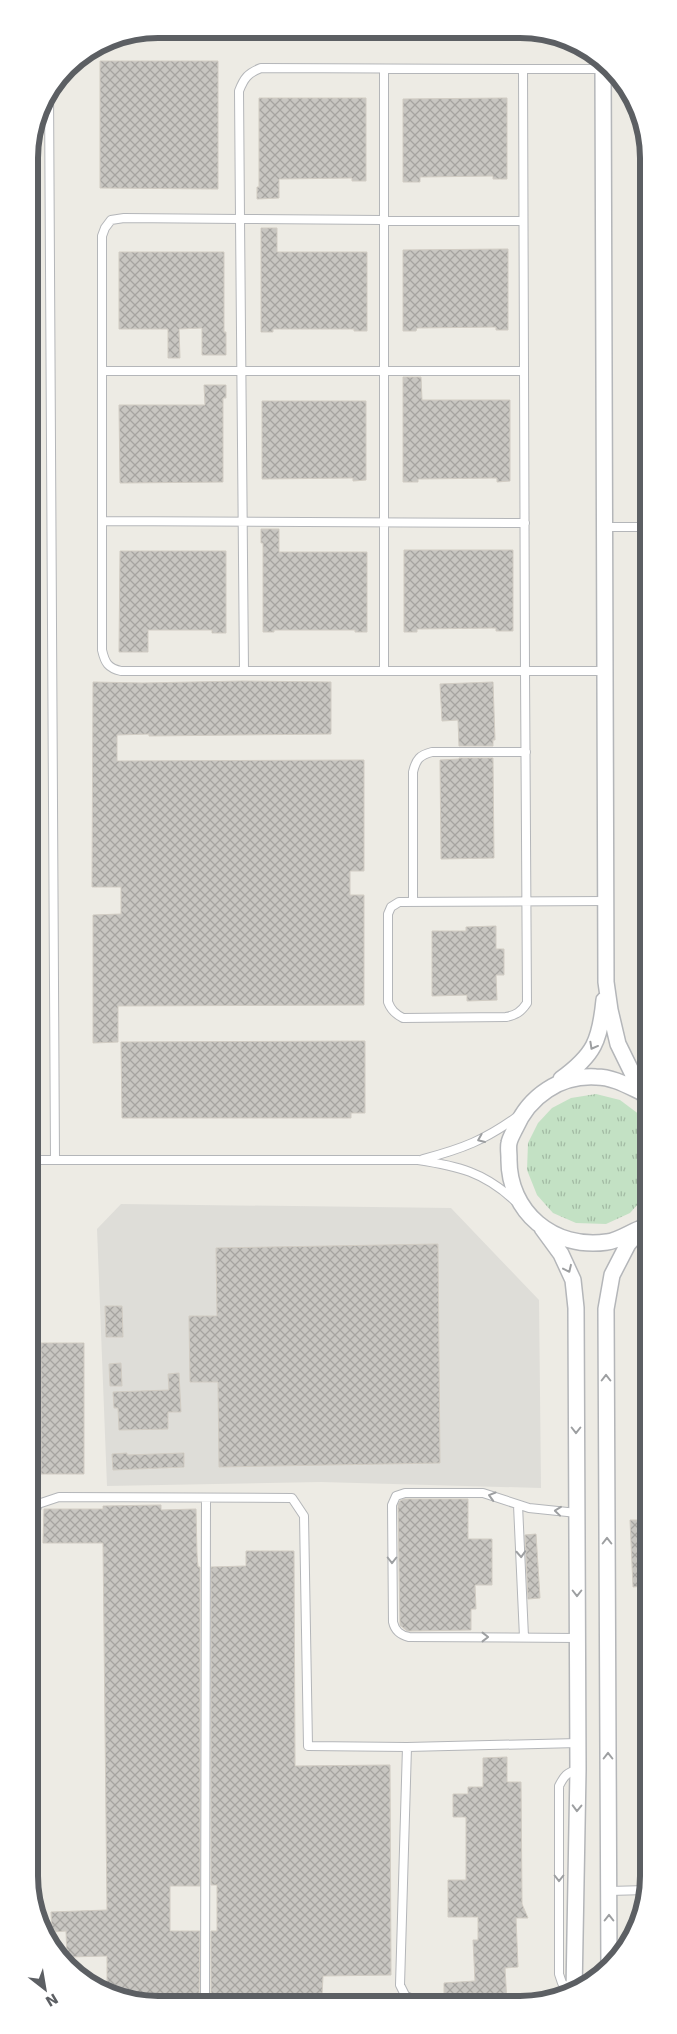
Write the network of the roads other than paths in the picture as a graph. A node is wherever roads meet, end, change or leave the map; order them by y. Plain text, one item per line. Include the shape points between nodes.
1 (597, 66) edge
2 (384, 68) junction
3 (523, 69) junction
4 (603, 72) edge
5 (49, 108) edge
6 (240, 219) junction
7 (384, 220) junction
8 (523, 221) junction
9 (102, 371) junction
10 (242, 371) junction
11 (384, 371) junction
12 (524, 371) junction
13 (242, 520) junction
14 (102, 521) junction
15 (384, 521) junction
16 (525, 523) junction
17 (640, 527) edge
18 (605, 528) junction
19 (244, 671) junction
20 (384, 671) junction
21 (525, 671) junction
22 (605, 671) junction
23 (526, 752) junction
24 (606, 901) junction
25 (413, 902) junction
26 (526, 902) junction
27 (606, 982) junction
28 (639, 1085) edge
29 (550, 1088) junction
30 (639, 1092) edge
31 (522, 1113) junction
32 (38, 1160) edge
33 (55, 1160) junction
34 (418, 1160) junction
35 (520, 1205) junction
36 (639, 1227) edge
37 (542, 1228) junction
38 (639, 1230) edge
39 (206, 1498) junction
40 (38, 1504) edge
41 (518, 1505) junction
42 (577, 1513) junction
43 (524, 1638) junction
44 (577, 1638) junction
45 (578, 1742) junction
46 (407, 1747) junction
47 (638, 1890) edge
48 (609, 1891) junction
49 (610, 1955) edge
50 (574, 1982) edge
51 (205, 1996) edge
52 (407, 1996) edge

1 - 3 lane
2 - 3 lane
2 - 6 lane via 261,68 244,78 239,91
2 - 7 lane
3 - 8 lane
4 - 18 street
5 - 33 lane
6 - 7 lane
6 - 9 lane via 111,220 102,236
6 - 10 lane
7 - 8 lane
7 - 11 lane
8 - 12 lane
9 - 10 lane
9 - 14 lane
10 - 11 lane
10 - 13 lane
11 - 12 lane
11 - 15 lane
12 - 16 lane
13 - 14 lane
13 - 15 lane
13 - 19 lane
14 - 19 lane via 102,650 105,662 121,671
15 - 16 lane
15 - 20 lane
16 - 21 lane
17 - 18 lane
18 - 22 street
19 - 20 lane
20 - 21 lane
21 - 22 lane
21 - 23 lane
22 - 24 street
23 - 25 lane via 432,752 416,760 413,772
23 - 26 lane
24 - 26 lane
24 - 27 street
25 - 26 lane
25 - 26 lane via 400,902 391,907 388,914 388,1002 395,1014 403,1018 506,1017 522,1011 527,1003
27 - 28 street via 618,1044
27 -> 29 street via 596,1042 582,1064
29 - 30 street via 572,1079 597,1076 621,1082
29 - 31 street
31 -> 34 lane via 488,1137 454,1151
31 - 35 street via 509,1143 509,1175
32 - 33 lane
33 - 34 lane
34 - 35 lane via 453,1165 488,1179
35 - 37 street
36 - 37 street via 608,1242 573,1242
37 -> 42 street via 561,1254 573,1280 576,1308
48 -> 38 street via 606,1309 612,1275 628,1244
39 - 40 lane via 59,1497
39 - 46 lane via 292,1498 304,1516 308,1746
39 - 51 lane
42 -> 41 lane
41 -> 43 lane
41 -> 43 lane via 483,1493 405,1493 396,1496 392,1505 393,1622 396,1631 409,1637
42 -> 44 street
43 - 44 lane
44 - 45 street
45 - 46 lane
45 -> 50 street
46 - 52 lane via 400,1985
47 - 48 lane
49 -> 48 street

